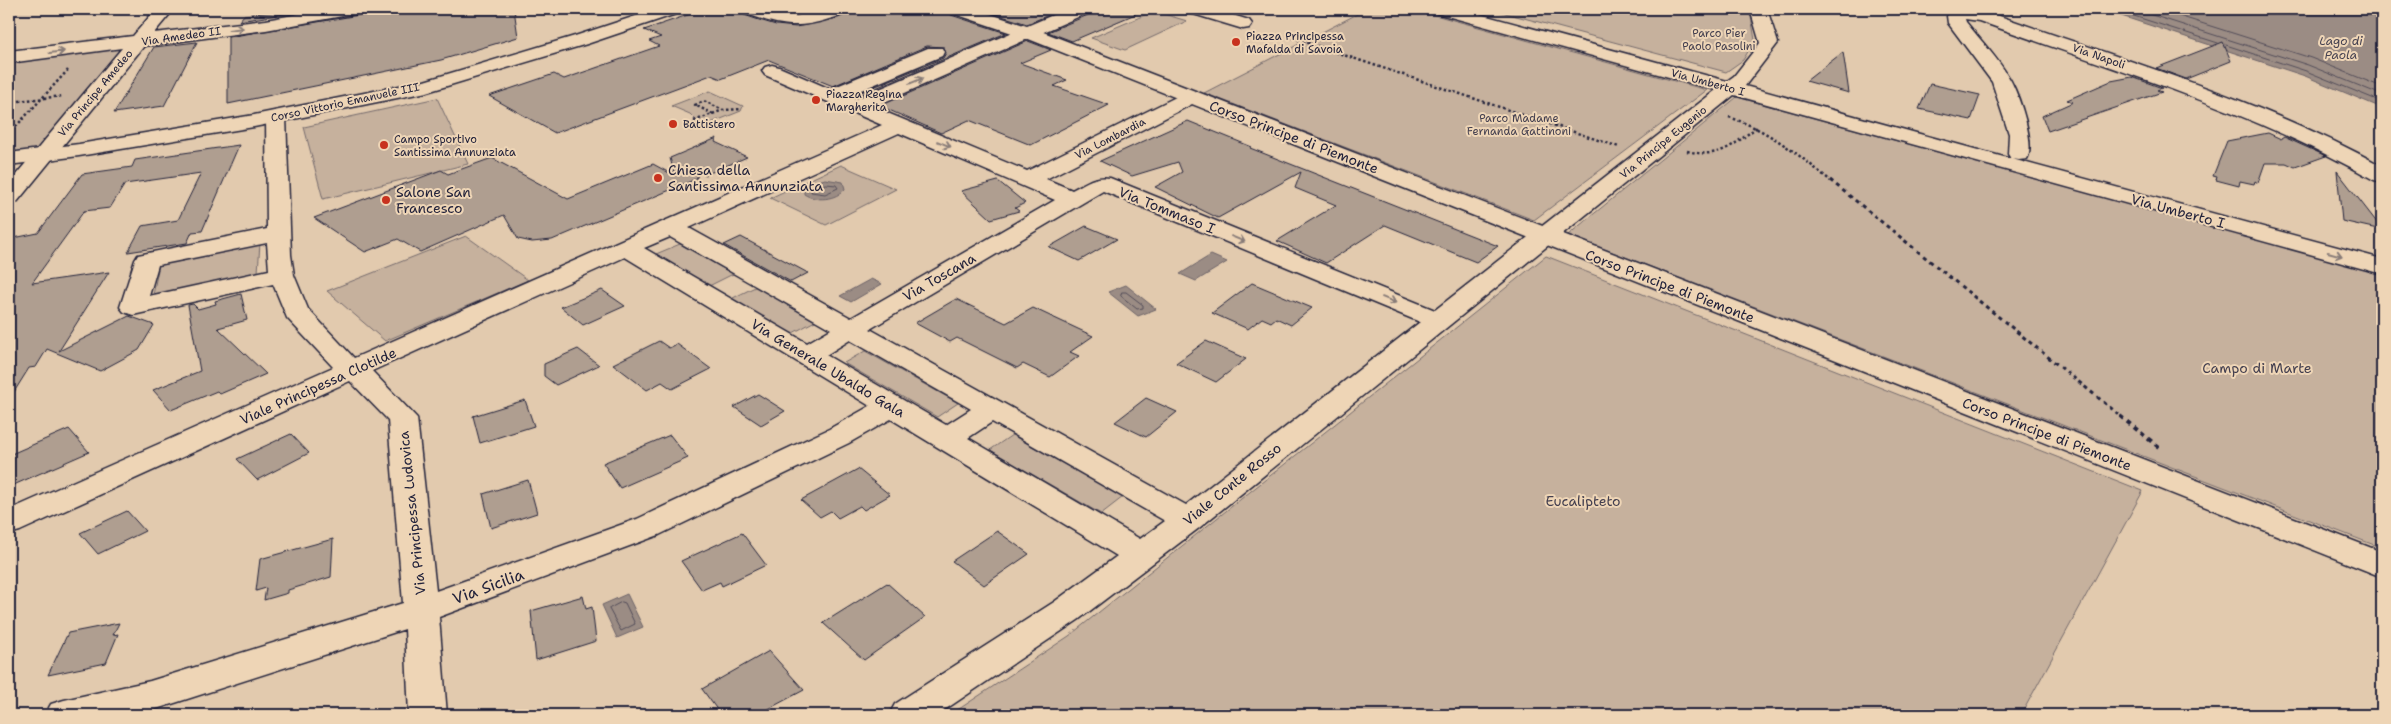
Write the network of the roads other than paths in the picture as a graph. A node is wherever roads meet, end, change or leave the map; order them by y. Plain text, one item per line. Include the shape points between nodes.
1 (165, 9) edge
2 (353, 9) edge
3 (674, 9) edge
4 (751, 9) edge
5 (841, 9) edge
6 (958, 9) edge
7 (1040, 9) edge
8 (1081, 9) edge
9 (1196, 9) edge
10 (1442, 9) edge
11 (1475, 9) edge
12 (1759, 9) edge
13 (1244, 24) dead end
14 (990, 29) junction
15 (1027, 32) junction
16 (137, 42) junction
17 (954, 44) dead end
18 (9, 57) edge
19 (918, 59) junction
20 (942, 69) junction
21 (772, 71) dead end
22 (1736, 84) junction
23 (829, 96) junction
24 (1191, 97) junction
25 (855, 107) junction
26 (276, 117) junction
27 (899, 125) junction
28 (1976, 149) junction
29 (44, 154) junction
30 (2019, 154) junction
31 (9, 158) edge
32 (2382, 175) edge
33 (1028, 179) junction
34 (9, 197) edge
35 (1073, 199) junction
36 (672, 228) junction
37 (277, 234) junction
38 (1544, 236) junction
39 (627, 248) junction
40 (2382, 251) edge
41 (2382, 267) edge
42 (282, 275) junction
43 (754, 275) junction
44 (710, 298) junction
45 (1438, 320) junction
46 (850, 329) junction
47 (806, 355) junction
48 (352, 370) junction
49 (892, 406) junction
50 (991, 409) junction
51 (946, 439) junction
52 (1188, 520) junction
53 (9, 523) edge
54 (1141, 555) junction
55 (2382, 565) edge
56 (422, 611) junction
57 (64, 715) edge
58 (428, 715) edge
59 (908, 715) edge

1 - 16 street, Via Principe Amedeo
16 -> 2 street, Via Amedeo II via 266,25
3 - 26 street, Corso Vittorio Emanuele III via 427,86
4 - 5 street via 784,22 796,23
6 - 14 street, Corso Principe di Piemonte
7 - 14 street
8 - 15 street
9 - 13 street
10 - 22 street, Via Umberto I
11 - 22 street, Via Umberto I
12 - 22 street, Via Principe Eugenio via 1769,43
14 - 15 street, Corso Principe di Piemonte
15 - 20 street
15 - 24 street, Corso Principe di Piemonte
18 -> 16 street, Via Amedeo II
16 - 29 street, Via Principe Amedeo
17 - 19 street
19 - 20 street
19 - 23 street
25 -> 20 street
21 - 23 street
22 - 28 street, Via Umberto I
22 - 38 street, Via Principe Eugenio
23 - 25 street
24 - 33 street, Via Lombardia
24 - 38 street, Corso Principe di Piemonte
25 - 27 street
26 - 29 street, Corso Vittorio Emanuele III
26 - 37 street, Via Principessa Ludovica
27 -> 33 street
27 - 36 street
28 - 30 street, Via Umberto I
28 -> 41 street, Via Umberto I
29 - 31 street, Corso Vittorio Emanuele III
29 - 34 street, Via Principe Amedeo
30 - 32 street, Via Napoli via 2019,134 2006,91 1991,65 1958,23 1958,14 1985,17 2188,88 2329,146
30 - 40 street, Via Umberto I
33 - 35 street
35 -> 45 street, Via Tommaso I via 1102,184
35 - 46 street, Via Toscana
36 - 39 street
36 - 43 street
37 - 42 street, Via Principessa Ludovica
37 - 42 street via 147,260 133,307
38 - 45 street, Viale Conte Rosso
38 - 55 street, Corso Principe di Piemonte
39 - 44 street, Via Generale Ubaldo Gala
39 - 48 street, Viale Principessa Clotilde
42 - 48 street, Via Principessa Ludovica via 296,312
43 - 44 street
43 - 46 street
44 - 47 street, Via Generale Ubaldo Gala
45 - 52 street, Viale Conte Rosso
46 - 47 street, Via Toscana
46 - 50 street
47 - 49 street, Via Generale Ubaldo Gala
48 - 53 street, Viale Principessa Clotilde
48 - 56 street, Via Principessa Ludovica via 402,418
49 - 51 street, Via Generale Ubaldo Gala
49 - 56 street, Via Sicilia via 839,436 648,527
50 - 51 street
50 - 52 street
51 - 54 street, Via Generale Ubaldo Gala
52 - 54 street, Viale Conte Rosso
54 - 59 street, Viale Conte Rosso via 1066,611
56 - 57 street, Via Sicilia via 150,696
56 - 58 street, Via Principessa Ludovica

